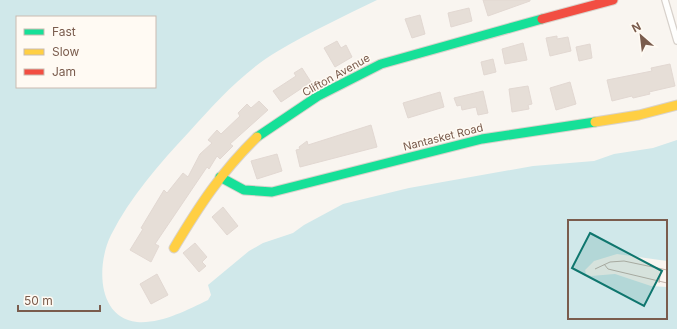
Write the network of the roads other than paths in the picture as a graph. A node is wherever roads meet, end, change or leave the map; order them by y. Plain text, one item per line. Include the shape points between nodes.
1 (613, 0) edge
2 (665, 0) edge
3 (677, 42) edge
4 (677, 105) edge
5 (220, 177) junction
6 (174, 248) dead end

1 - 5 street, Clifton Avenue via 381,64 318,96 263,132
2 - 3 lane
4 - 5 street, Nantasket Road via 639,115 482,139 272,192 246,191
5 - 6 street, Clifton Avenue via 202,201

